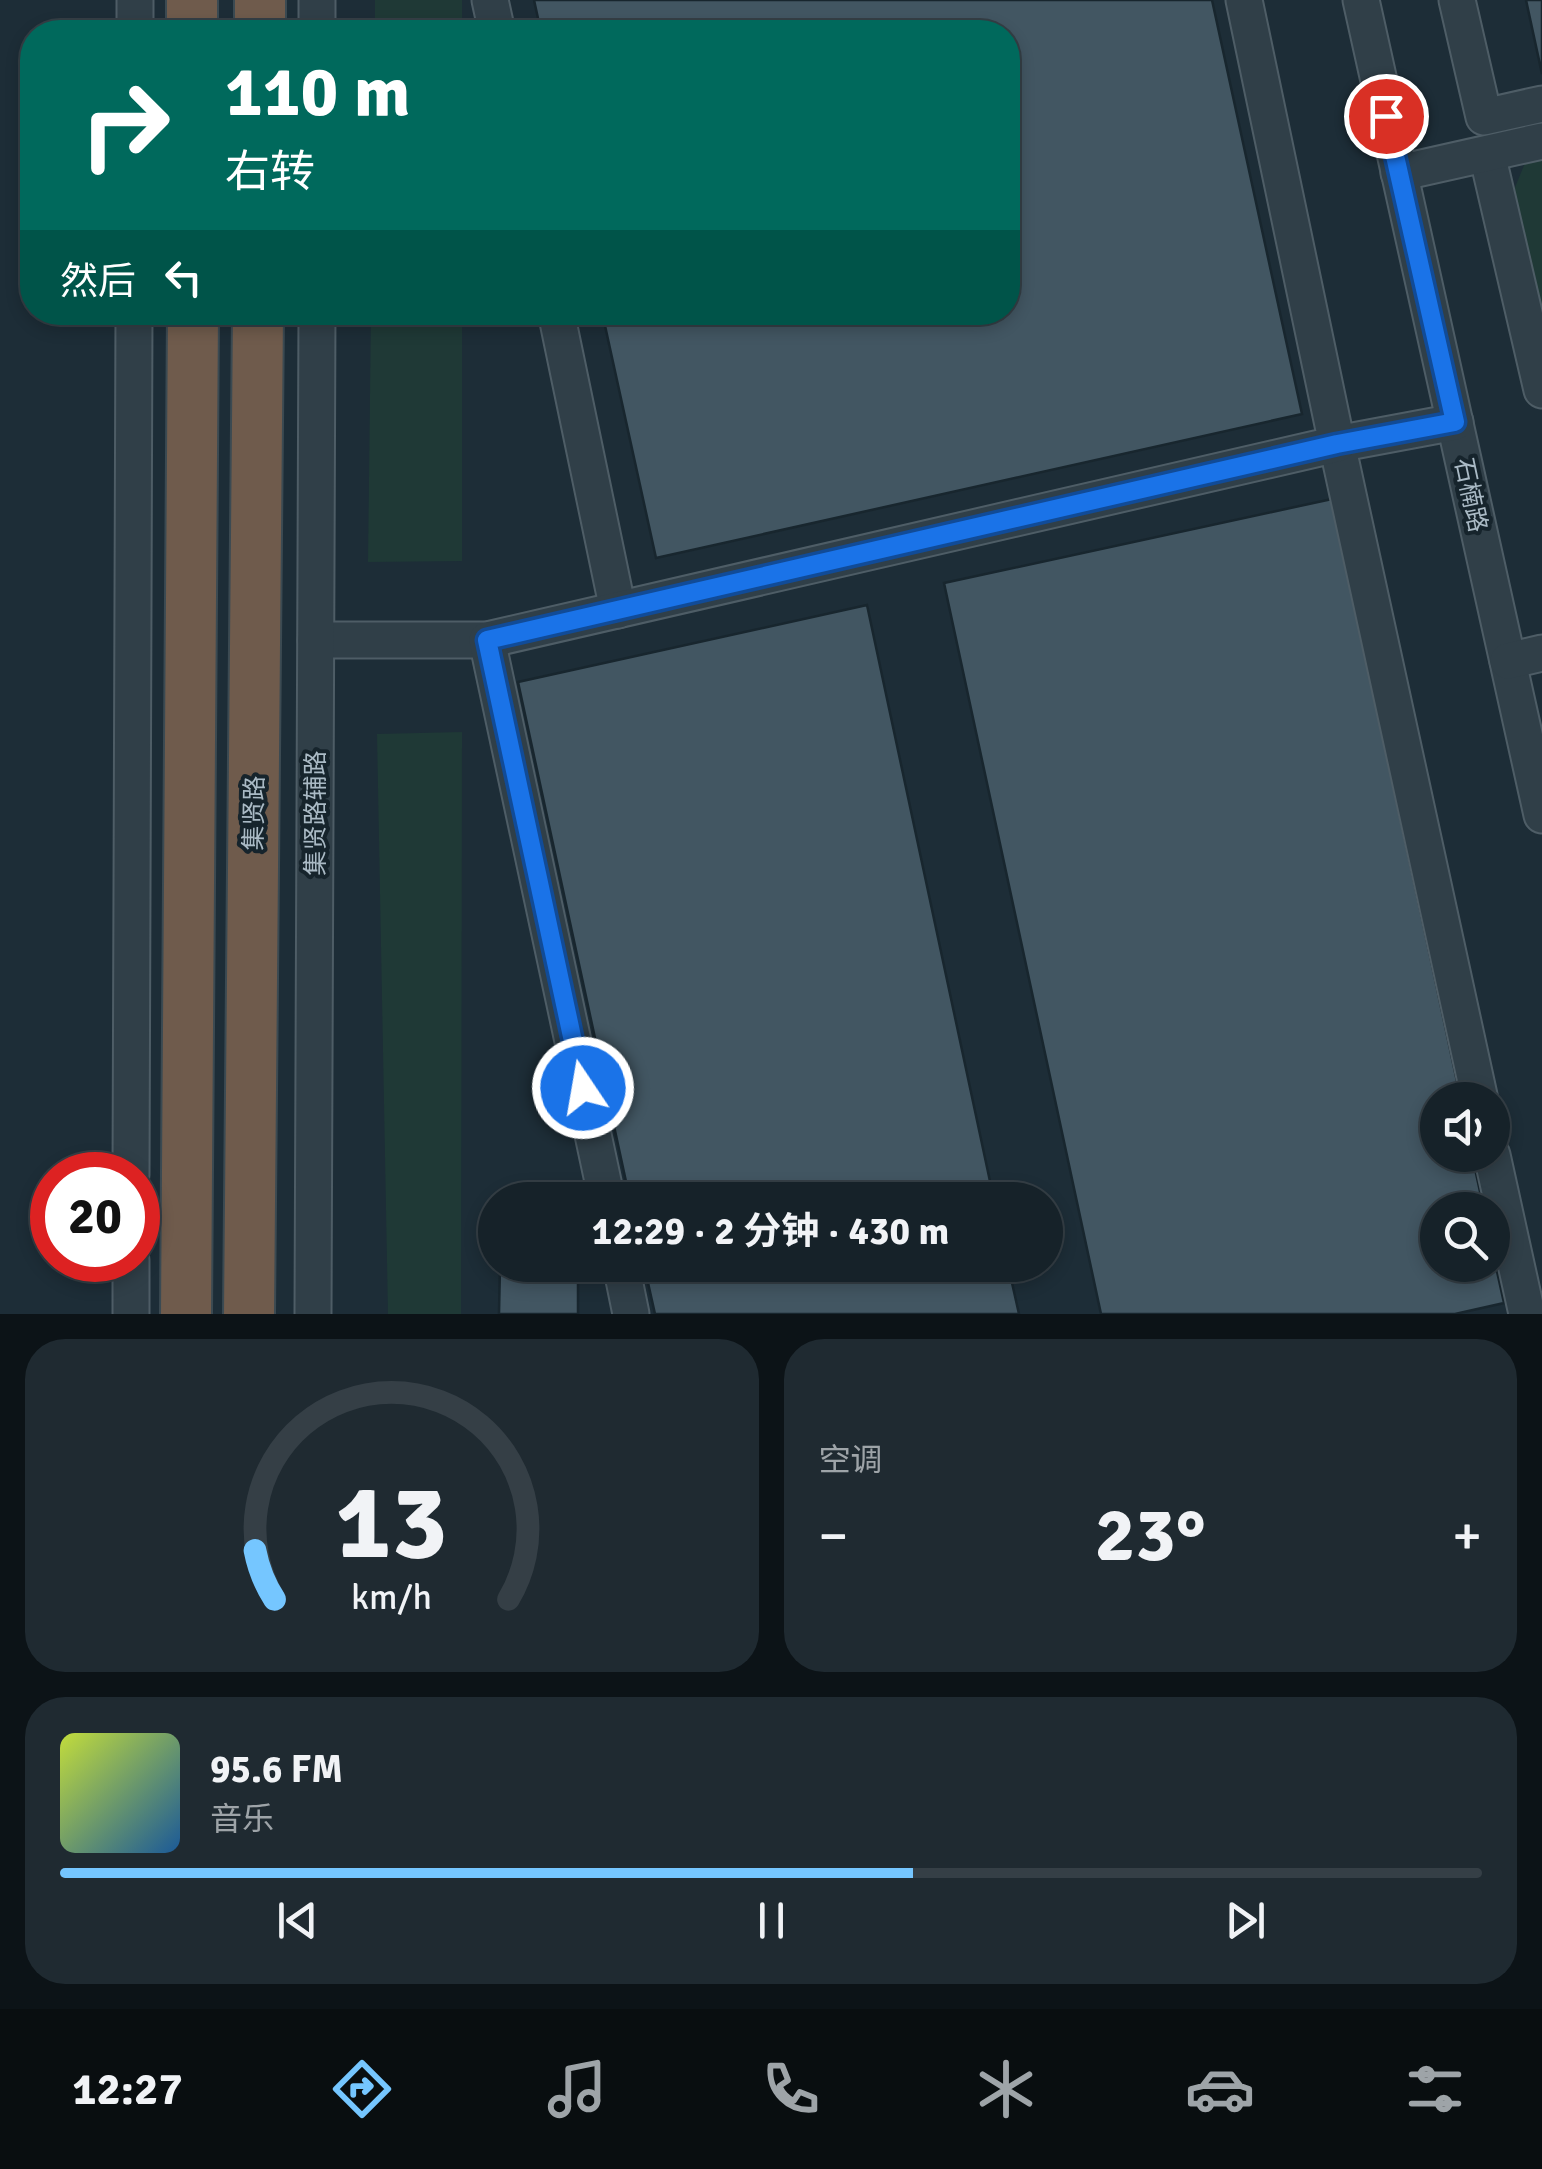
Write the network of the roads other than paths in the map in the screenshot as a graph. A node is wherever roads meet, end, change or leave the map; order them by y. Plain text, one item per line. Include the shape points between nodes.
1 (1244, 0) edge
2 (1360, 0) edge
3 (1456, 0) edge
4 (1542, 104) edge
5 (1542, 142) edge
6 (1487, 154) junction
7 (1399, 173) junction
8 (134, 325) edge
9 (192, 325) edge
10 (258, 325) edge
11 (317, 325) edge
12 (559, 325) edge
13 (1536, 341) edge
14 (1542, 390) edge
15 (1455, 422) junction
16 (1337, 444) junction
17 (618, 610) junction
18 (316, 640) junction
19 (487, 640) junction
20 (1525, 657) edge
21 (1542, 815) edge
22 (1476, 1082) edge
23 (131, 1152) edge
24 (1496, 1172) edge
25 (603, 1182) edge
26 (131, 1282) edge
27 (624, 1282) edge
28 (131, 1314) edge
29 (186, 1314) edge
30 (249, 1314) edge
31 (313, 1314) edge
32 (631, 1314) edge
33 (1527, 1314) edge

1 - 16 street
2 - 7 street, 石楠路
3 - 4 street via 1484,117
5 - 6 street
6 - 7 street
6 - 13 street
7 - 15 street, 石楠路
8 - 23 street
9 - 29 highway
10 - 30 highway, 集贤路
11 - 18 street, 集贤路辅路
12 - 17 street
13 - 14 street
15 - 16 street
15 - 20 street, 石楠路
16 - 17 street
16 - 22 street
17 - 19 street
18 - 19 street
18 - 31 street, 集贤路辅路
19 - 25 street
20 - 21 street, 石楠路
24 - 33 street
26 - 28 street
27 - 32 street

